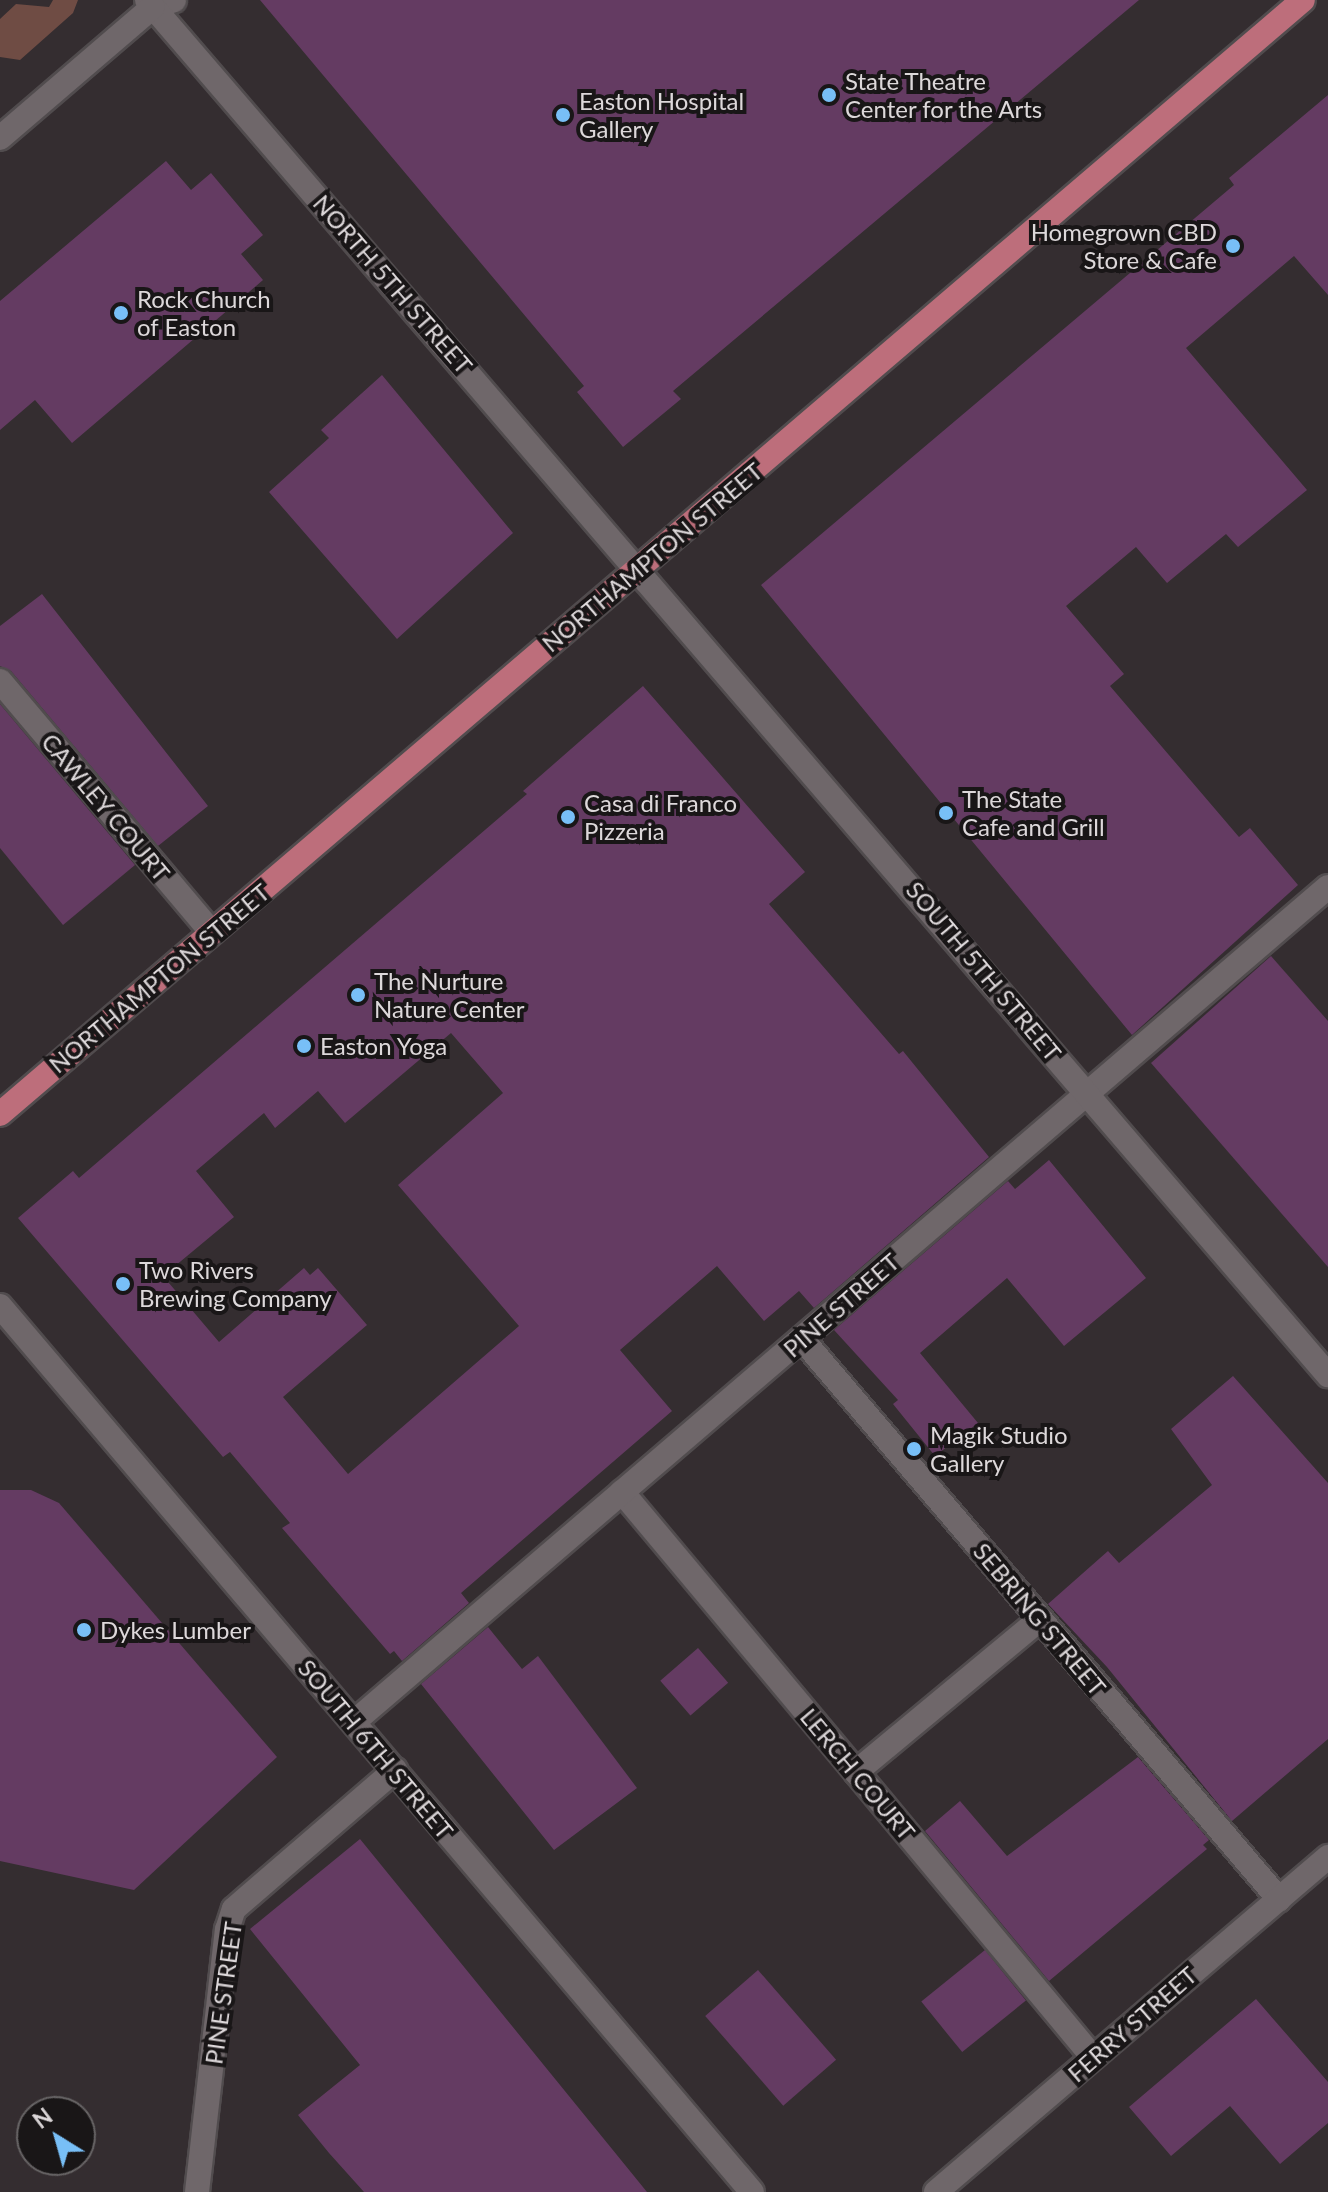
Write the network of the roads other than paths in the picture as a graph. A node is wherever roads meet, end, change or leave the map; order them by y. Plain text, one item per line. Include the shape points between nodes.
1 (1303, 0) edge
2 (158, 2) edge
3 (0, 138) edge
4 (639, 568) junction
5 (0, 681) edge
6 (1328, 887) edge
7 (212, 933) junction
8 (1087, 1093) junction
9 (0, 1114) edge
10 (0, 1306) edge
11 (802, 1339) junction
12 (1328, 1375) edge
13 (622, 1492) junction
14 (1040, 1619) junction
15 (354, 1722) junction
16 (395, 1770) junction
17 (856, 1772) junction
18 (1328, 1857) edge
19 (1279, 1899) junction
20 (1093, 2057) junction
21 (197, 2192) edge
22 (752, 2192) edge
23 (936, 2192) edge

1 - 4 main road, NORTHAMPTON STREET
2 - 3 street
2 - 4 street, NORTH 5TH STREET
4 - 7 main road, NORTHAMPTON STREET
4 - 8 street, SOUTH 5TH STREET
5 - 7 street, CAWLEY COURT
6 - 8 street, PINE STREET
7 - 9 main road, NORTHAMPTON STREET
8 - 11 street, PINE STREET
8 - 12 street, SOUTH 5TH STREET
10 - 15 street, SOUTH 6TH STREET
11 - 13 street, PINE STREET
11 - 14 street, SEBRING STREET
13 - 15 street, PINE STREET
13 - 17 street, LERCH COURT
14 - 17 street
14 - 19 street, SEBRING STREET
15 - 16 street, SOUTH 6TH STREET
16 - 21 street, PINE STREET via 234,1909 227,1930
16 - 22 street, SOUTH 6TH STREET
17 - 20 street, LERCH COURT
18 - 19 street, FERRY STREET
19 - 20 street, FERRY STREET
20 - 23 street, FERRY STREET

